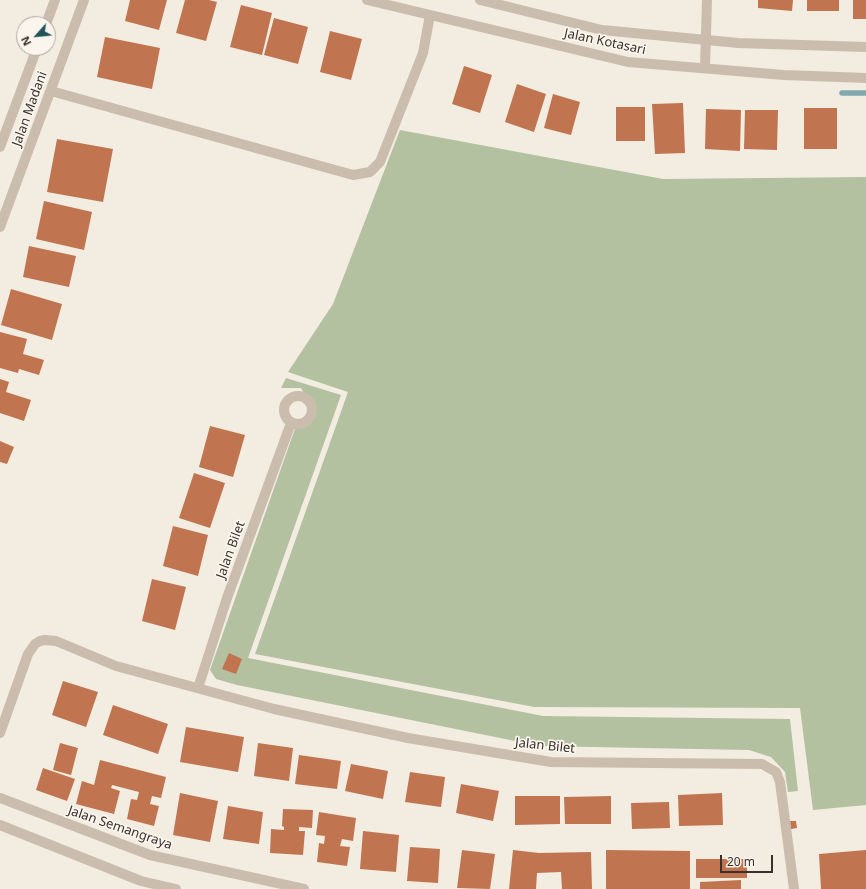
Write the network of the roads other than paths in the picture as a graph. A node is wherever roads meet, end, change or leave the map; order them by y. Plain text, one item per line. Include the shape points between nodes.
1 (54, 0) edge
2 (84, 0) edge
3 (367, 0) edge
4 (480, 0) edge
5 (707, 0) edge
6 (430, 15) junction
7 (49, 16) edge
8 (707, 40) junction
9 (866, 47) edge
10 (34, 56) edge
11 (705, 68) junction
12 (866, 78) edge
13 (51, 90) junction
14 (0, 147) edge
15 (0, 227) edge
16 (291, 423) dead end
17 (198, 688) junction
18 (0, 733) edge
19 (0, 798) edge
20 (0, 825) edge
21 (176, 889) edge
22 (304, 889) edge
23 (794, 889) edge

1 - 7 street
2 - 13 street, Jalan Madani
3 - 6 street, Jalan Kotasari
4 - 8 street, Jalan Kotasari via 602,30
5 - 8 street
6 - 11 street, Jalan Kotasari via 628,62
6 - 13 street via 423,53 416,73 380,162 370,172 353,175
8 - 9 street, Jalan Kotasari
8 - 11 street
10 - 14 street, Jalan Madani
11 - 12 street, Jalan Kotasari via 784,75
13 - 15 street, Jalan Madani
16 - 17 street, Jalan Bilet via 227,598
17 - 18 street, Jalan Bilet via 116,666 56,641 45,640 35,644 28,654
17 - 23 street, Jalan Bilet via 274,710 408,738 551,762 762,764 776,772 780,782
19 - 22 street, Jalan Semangraya via 150,855
20 - 21 street via 141,881

